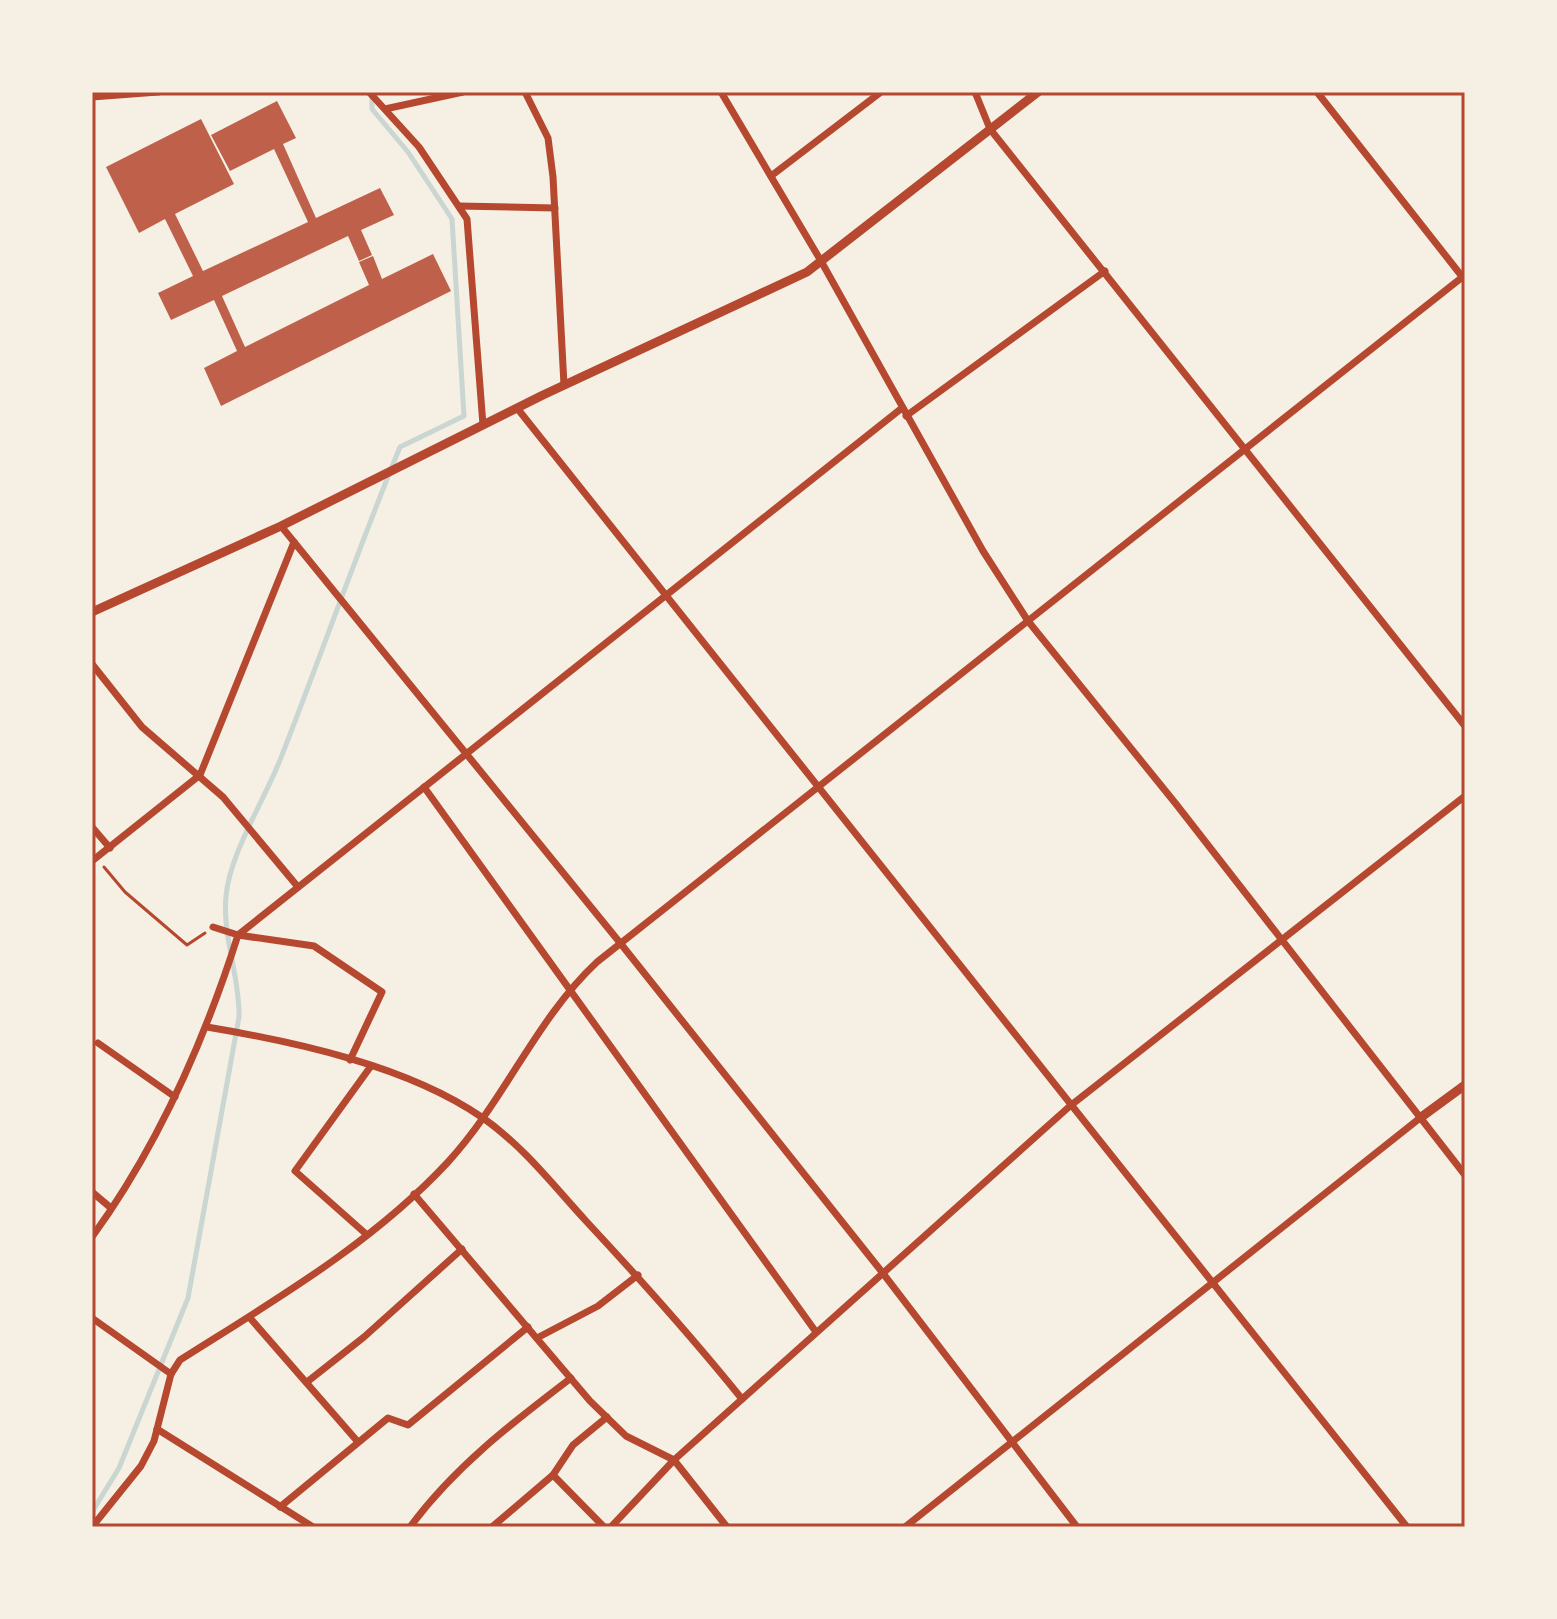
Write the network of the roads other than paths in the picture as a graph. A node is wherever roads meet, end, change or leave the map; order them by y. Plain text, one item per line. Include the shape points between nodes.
1 (158, 92) edge
2 (369, 92) edge
3 (463, 92) edge
4 (525, 92) edge
5 (721, 92) edge
6 (881, 92) edge
7 (975, 92) edge
8 (1038, 92) edge
9 (1317, 92) edge
10 (444, 94) edge
11 (92, 97) edge
12 (385, 109) junction
13 (990, 129) junction
14 (771, 176) junction
15 (459, 206) junction
16 (555, 208) junction
17 (821, 261) junction
18 (1105, 271) junction
19 (1464, 277) edge
20 (564, 385) junction
21 (517, 408) junction
22 (904, 412) junction
23 (483, 425) junction
24 (1243, 449) junction
25 (281, 526) junction
26 (294, 542) junction
27 (666, 595) junction
28 (92, 612) edge
29 (1028, 621) junction
30 (92, 664) edge
31 (1465, 726) edge
32 (468, 753) junction
33 (200, 775) junction
34 (424, 787) junction
35 (818, 788) junction
36 (1465, 796) edge
37 (92, 827) edge
38 (110, 848) junction
39 (94, 859) edge
40 (298, 887) junction
41 (213, 927) road end
42 (238, 935) junction
43 (1279, 941) junction
44 (621, 944) junction
45 (568, 989) junction
46 (207, 1027) junction
47 (98, 1043) dead end
48 (350, 1060) junction
49 (371, 1066) junction
50 (1465, 1085) edge
51 (175, 1097) junction
52 (1070, 1106) junction
53 (481, 1116) junction
54 (1420, 1118) junction
55 (1465, 1175) edge
56 (92, 1192) edge
57 (414, 1194) junction
58 (111, 1208) junction
59 (366, 1234) junction
60 (92, 1237) edge
61 (462, 1249) junction
62 (882, 1272) junction
63 (638, 1275) junction
64 (1212, 1281) junction
65 (92, 1318) edge
66 (250, 1318) junction
67 (528, 1327) junction
68 (816, 1332) junction
69 (537, 1338) junction
70 (171, 1374) junction
71 (571, 1378) junction
72 (307, 1382) junction
73 (742, 1399) junction
74 (607, 1417) junction
75 (157, 1429) junction
76 (358, 1442) junction
77 (1010, 1443) junction
78 (674, 1460) junction
79 (553, 1475) junction
80 (280, 1507) junction
81 (92, 1527) edge
82 (313, 1527) edge
83 (410, 1527) edge
84 (492, 1527) edge
85 (604, 1527) edge
86 (611, 1527) edge
87 (727, 1527) edge
88 (905, 1527) edge
89 (1077, 1527) edge
90 (1407, 1527) edge

1 - 11 street
2 - 12 street
3 - 10 street
4 - 16 street via 548,138
5 - 14 street
6 - 14 street
7 - 13 street
8 - 13 street
9 - 19 street
10 - 12 street
12 - 15 street
13 - 17 street
13 - 18 street
14 - 17 street
15 - 16 street
15 - 23 street via 467,219
16 - 20 street
17 - 20 street
17 - 22 street
18 - 22 street
18 - 24 street
19 - 24 street
20 - 21 street
21 - 23 street
21 - 27 street
22 - 27 street
22 - 29 street
23 - 25 street
24 - 29 street
24 - 31 street
25 - 26 street
25 - 28 street
26 - 32 street
26 - 33 street
27 - 32 street
27 - 35 street
29 - 35 street
29 - 43 street
30 - 33 street via 142,727
32 - 34 street
32 - 44 street
33 - 38 street
33 - 40 street
34 - 40 street
34 - 45 street
35 - 44 street
35 - 52 street
36 - 43 street
37 - 38 street
38 - 39 street
40 - 42 street
41 - 42 street
42 - 46 street
42 - 48 street via 314,946 382,992
43 - 52 street
43 - 54 street
44 - 45 street
44 - 62 street
45 - 53 street
45 - 68 street
46 - 48 street
46 - 51 street
47 - 51 street
48 - 49 street
49 - 53 street
49 - 59 street via 295,1171
50 - 54 street
51 - 58 street
52 - 62 street
52 - 64 street
53 - 57 street via 449,1161
53 - 63 street via 517,1144
54 - 55 street
54 - 64 street
56 - 58 street
57 - 59 street
57 - 61 street
58 - 60 street
59 - 66 street
61 - 67 street
61 - 72 street
62 - 68 street
62 - 77 street
63 - 69 street via 598,1306
63 - 73 street
64 - 77 street
64 - 90 street
65 - 70 street
66 - 70 street via 180,1360
66 - 72 street
67 - 69 street
67 - 76 street via 408,1425 388,1418
68 - 73 street
69 - 71 street
70 - 75 street
71 - 74 street
71 - 83 street via 482,1448
72 - 76 street
73 - 78 street
74 - 78 street via 626,1436
74 - 79 street via 573,1445
75 - 80 street
75 - 81 street via 141,1466
76 - 80 street
77 - 88 street
77 - 89 street
78 - 86 street
78 - 87 street
79 - 84 street
79 - 85 street
80 - 82 street

